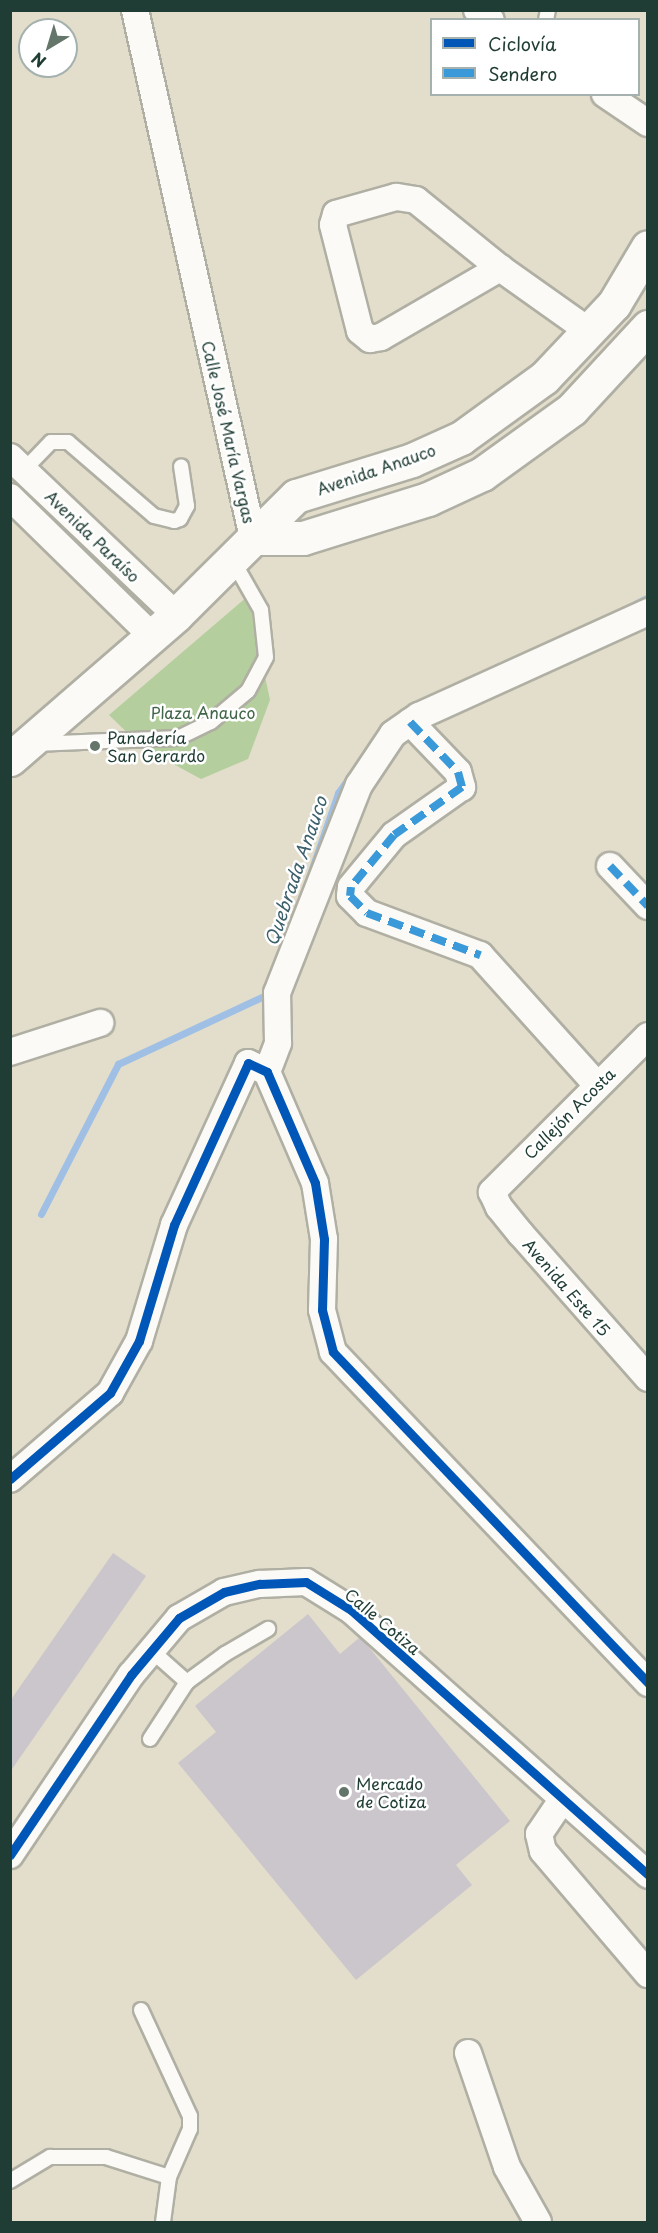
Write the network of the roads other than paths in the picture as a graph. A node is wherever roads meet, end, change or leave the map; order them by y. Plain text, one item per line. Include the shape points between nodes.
1 (135, 10) edge
2 (152, 10) edge
3 (608, 96) edge
4 (648, 123) edge
5 (180, 172) junction
6 (648, 247) edge
7 (500, 268) junction
8 (648, 327) edge
9 (590, 332) junction
10 (17, 464) edge
11 (181, 466) dead end
12 (10, 497) edge
13 (242, 548) junction
14 (648, 612) edge
15 (176, 615) junction
16 (151, 636) junction
17 (410, 722) junction
18 (19, 752) edge
19 (610, 866) dead end
20 (648, 906) edge
21 (100, 1023) dead end
22 (648, 1036) edge
23 (10, 1052) edge
24 (267, 1072) junction
25 (596, 1084) junction
26 (492, 1192) joint
27 (648, 1378) edge
28 (10, 1479) edge
29 (268, 1629) dead end
30 (152, 1651) junction
31 (187, 1682) junction
32 (648, 1683) edge
33 (150, 1739) dead end
34 (562, 1800) junction
35 (10, 1855) edge
36 (648, 1875) edge
37 (648, 1974) edge
38 (141, 2010) dead end
39 (468, 2053) dead end
40 (169, 2177) junction
41 (10, 2181) edge
42 (163, 2223) edge
43 (538, 2223) edge

1 - 5 street, Calle José María Vargas
2 - 5 street, Calle José María Vargas
3 - 4 street
5 - 13 street, Calle José María Vargas
6 - 9 main road, Avenida Anauco via 614,304
7 - 7 street via 381,337 370,339 360,331 333,225 336,214 396,197 416,200
7 - 9 street
8 - 13 main road via 572,409 482,474 428,499 303,538
9 - 13 main road, Avenida Anauco via 544,378 461,438 412,460 296,496
10 - 11 lane via 51,442 68,442 154,516 174,521 180,519 187,506
10 - 15 street, Avenida Paraíso
12 - 16 street, Avenida Paraíso
13 - 15 main road, Avenida Anauco
13 - 18 lane via 261,610 266,657 248,691 211,722 178,738
14 - 17 street
15 - 16 main road, Avenida Anauco
16 - 18 main road, Avenida Anauco
17 - 24 street via 393,734 376,756 347,812 277,993 278,1043
17 - 25 street via 458,772 462,787 394,835 351,887 350,896 367,913 480,955
19 - 20 street
21 - 23 street
22 - 25 street, Callejón Acosta
24 - 28 street via 248,1063 230,1098 174,1225 139,1341 110,1393
24 - 32 street via 315,1183 324,1239 322,1310 333,1352
25 - 26 street, Callejón Acosta
26 - 27 street, Avenida Este 15 via 521,1234
29 - 31 lane
30 - 31 lane
30 - 34 street, Calle Cotiza via 179,1618 224,1592 260,1584 306,1582 351,1610
30 - 35 street, Calle Cotiza via 131,1675
31 - 33 lane
34 - 36 street, Calle Cotiza
34 - 37 street via 539,1834 543,1851
38 - 40 lane via 190,2116 190,2129
39 - 43 street via 507,2167
40 - 41 lane via 106,2157 50,2157
40 - 42 lane

